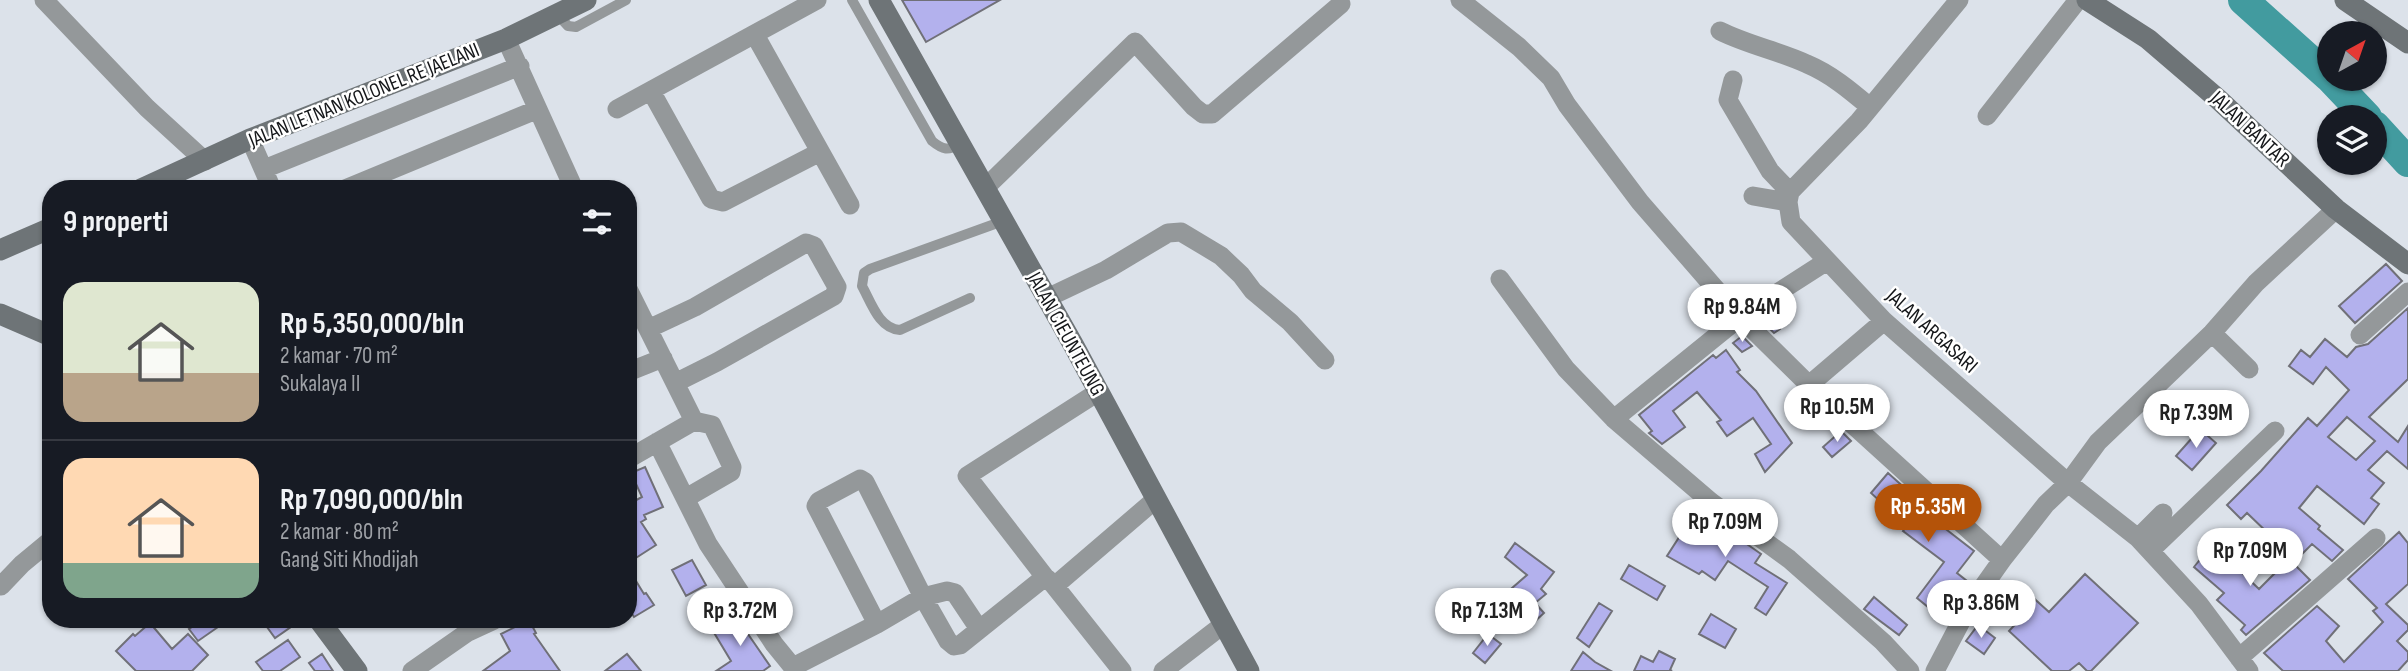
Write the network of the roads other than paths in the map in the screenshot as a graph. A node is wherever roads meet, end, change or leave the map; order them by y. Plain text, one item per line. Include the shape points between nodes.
1 (44, 0) edge
2 (586, 0) edge
3 (626, 0) edge
4 (817, 0) edge
5 (852, 0) edge
6 (879, 0) edge
7 (1460, 0) edge
8 (1959, 0) edge
9 (2078, 0) edge
10 (2087, 0) edge
11 (2345, 0) edge
12 (1341, 4) dead end
13 (557, 14) junction
14 (1720, 31) dead end
15 (755, 35) junction
16 (506, 39) junction
17 (2408, 43) edge
18 (520, 66) junction
19 (1732, 80) dead end
20 (651, 91) junction
21 (1870, 107) junction
22 (617, 109) dead end
23 (536, 110) junction
24 (1987, 116) dead end
25 (250, 139) junction
26 (960, 144) junction
27 (820, 152) junction
28 (205, 161) junction
29 (264, 169) junction
30 (163, 180) edge
31 (268, 180) edge
32 (367, 180) edge
33 (570, 180) edge
34 (985, 188) junction
35 (1753, 196) dead end
36 (1789, 197) junction
37 (850, 205) dead end
38 (2336, 209) junction
39 (1003, 221) junction
40 (42, 232) edge
41 (0, 250) edge
42 (1827, 261) junction
43 (2408, 264) edge
44 (1500, 279) dead end
45 (2408, 292) edge
46 (970, 298) dead end
47 (1047, 298) junction
48 (637, 307) edge
49 (0, 314) edge
50 (1740, 317) junction
51 (1884, 321) junction
52 (648, 329) junction
53 (42, 332) edge
54 (2212, 333) junction
55 (2360, 335) dead end
56 (663, 358) junction
57 (1325, 360) dead end
58 (637, 368) edge
59 (2249, 369) dead end
60 (675, 383) junction
61 (1809, 385) junction
62 (1098, 391) junction
63 (1614, 419) junction
64 (694, 421) junction
65 (2275, 431) dead end
66 (657, 442) junction
67 (637, 454) edge
68 (2068, 483) junction
69 (686, 498) junction
70 (1156, 499) junction
71 (2163, 513) dead end
72 (2376, 538) dead end
73 (2144, 545) junction
74 (42, 547) edge
75 (2002, 560) junction
76 (22, 564) junction
77 (0, 566) edge
78 (1049, 581) junction
79 (1, 586) edge
80 (923, 597) junction
81 (877, 624) junction
82 (1224, 625) junction
83 (325, 628) edge
84 (477, 628) edge
85 (979, 629) junction
86 (2244, 665) edge
87 (795, 669) edge
88 (1936, 670) edge
89 (357, 671) edge
90 (412, 671) edge
91 (1122, 671) edge
92 (1163, 671) edge
93 (1249, 671) edge
94 (1910, 671) edge

1 - 28 street via 147,108
2 - 13 street, JALAN LETNAN KOLONEL RE JAELANI
3 - 13 lane via 576,27 562,22
4 - 15 street
5 - 26 lane via 932,141 950,150
6 - 26 street, JALAN CIEUNTEUNG
7 - 50 street via 1551,78 1640,202
8 - 21 street
9 - 24 street
10 - 38 street, JALAN BANTAR via 2148,40
11 - 17 street
12 - 34 street via 1212,114 1194,107 1135,42
13 - 16 street, JALAN LETNAN KOLONEL RE JAELANI
14 - 21 street via 1809,64
15 - 20 street
15 - 27 street
16 - 18 street
16 - 25 street, JALAN LETNAN KOLONEL RE JAELANI
18 - 23 street
18 - 29 street
19 - 36 street, JALAN ARGASARI via 1728,100
20 - 22 street
20 - 27 street via 712,199 723,202
21 - 36 street
23 - 32 street
23 - 33 street
25 - 28 street, JALAN LETNAN KOLONEL RE JAELANI
25 - 29 street
26 - 34 street, JALAN CIEUNTEUNG
27 - 37 street
28 - 30 street, JALAN LETNAN KOLONEL RE JAELANI
29 - 31 street
34 - 39 street, JALAN CIEUNTEUNG
35 - 36 street
36 - 42 street, JALAN ARGASARI via 1791,222
38 - 43 street, JALAN BANTAR
38 - 54 street via 2256,283
39 - 46 lane via 864,273 862,286 885,326 893,330
39 - 47 street, JALAN CIEUNTEUNG
40 - 41 street
42 - 50 street
42 - 51 street, JALAN ARGASARI
44 - 63 street via 1566,369
45 - 55 street
47 - 57 street via 1168,233 1181,232 1221,256
47 - 62 street, JALAN CIEUNTEUNG
48 - 52 street
49 - 53 street
50 - 61 street
50 - 63 street
51 - 61 street
51 - 68 street, JALAN ARGASARI
52 - 56 street
52 - 60 street via 806,243 814,246 836,286 834,296
54 - 59 street
54 - 68 street via 2098,442
56 - 58 street
56 - 60 street
60 - 64 street
61 - 75 street
62 - 70 street, JALAN CIEUNTEUNG
62 - 78 street via 967,476
63 - 94 street via 1711,502 1789,559
64 - 66 street
64 - 69 street via 714,427 732,470
65 - 73 street
66 - 67 street
66 - 69 street
68 - 73 street, JALAN ARGASARI
68 - 75 street via 2046,503
69 - 87 street via 708,544
70 - 78 street via 1058,583
70 - 82 street, JALAN CIEUNTEUNG
71 - 73 street
72 - 86 street
73 - 86 street, JALAN ARGASARI via 2199,604
74 - 76 street
75 - 88 street via 1968,608
76 - 77 street
76 - 79 street
78 - 85 street
78 - 91 street
80 - 81 street
80 - 81 street via 863,480 819,500 816,506
80 - 85 street via 953,592
80 - 85 street via 954,646
81 - 87 street
82 - 92 street
82 - 93 street, JALAN CIEUNTEUNG
83 - 89 street
84 - 90 street

